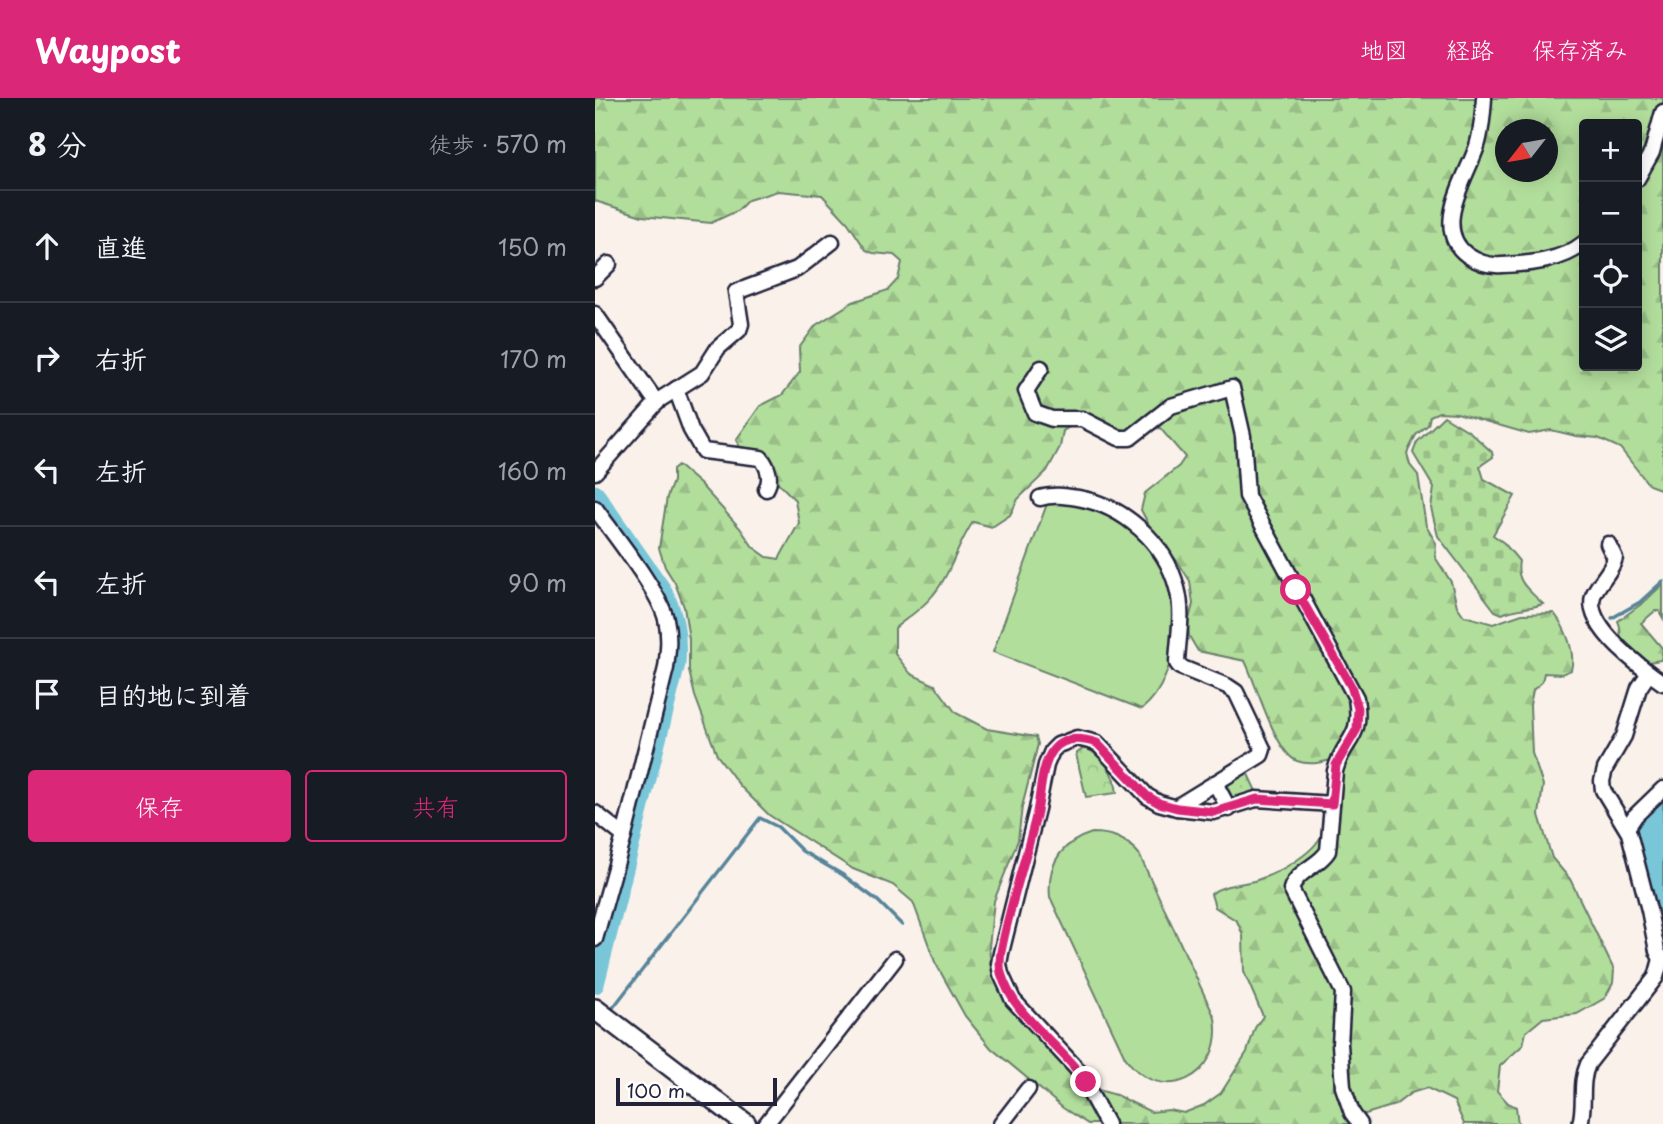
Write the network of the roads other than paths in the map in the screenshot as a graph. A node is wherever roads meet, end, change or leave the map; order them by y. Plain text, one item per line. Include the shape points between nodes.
1 (1484, 98) edge
2 (1663, 112) edge
3 (1642, 170) edge
4 (832, 242) dead end
5 (1580, 245) edge
6 (609, 264) dead end
7 (595, 278) edge
8 (595, 314) edge
9 (1041, 368) dead end
10 (676, 389) junction
11 (657, 403) junction
12 (595, 472) edge
13 (766, 489) dead end
14 (1040, 498) dead end
15 (595, 508) edge
16 (1608, 544) dead end
17 (1649, 673) junction
18 (1663, 683) edge
19 (1215, 783) junction
20 (1663, 789) edge
21 (1332, 804) junction
22 (1177, 808) junction
23 (1229, 809) junction
24 (595, 813) edge
25 (1627, 828) junction
26 (624, 836) junction
27 (595, 939) edge
28 (1662, 958) edge
29 (895, 959) dead end
30 (595, 1009) edge
31 (1028, 1089) dead end
32 (746, 1124) edge
33 (766, 1124) edge
34 (1001, 1124) edge
35 (1107, 1124) edge
36 (1360, 1124) edge
37 (1580, 1124) edge

1 - 5 street via 1477,147 1451,216 1458,247 1481,263 1496,265 1556,258
2 - 3 street
4 - 10 street via 797,268 738,290 739,330 718,348 702,373
6 - 7 street
8 - 11 street
9 - 21 street via 1026,391 1035,413 1052,419 1082,419 1119,438 1131,438 1171,406 1232,388 1243,436 1247,496 1356,698 1357,729 1336,765
10 - 11 street
10 - 13 street via 703,452 758,456 769,475
11 - 12 street
14 - 19 street via 1064,496 1102,505 1141,529 1162,554 1177,588 1181,612 1177,663 1236,692 1263,749 1261,755
15 - 26 street via 656,597 668,633 666,668
16 - 17 street via 1615,558 1594,595 1593,609 1613,642
17 - 18 street
17 - 25 street via 1602,774 1603,790
19 - 22 street
19 - 23 street
20 - 25 street
21 - 23 street via 1257,799
21 - 36 street via 1328,851 1295,879 1291,889 1343,992 1343,1087
22 - 23 street
22 - 35 street via 1147,796 1097,743 1077,738 1058,745 1046,765 1008,918 999,964 1006,986 1013,1000 1077,1069
24 - 26 street
25 - 28 street
26 - 27 street
28 - 37 street via 1647,991 1588,1064 1583,1075 1585,1101
29 - 33 street
30 - 32 main road
31 - 34 street

